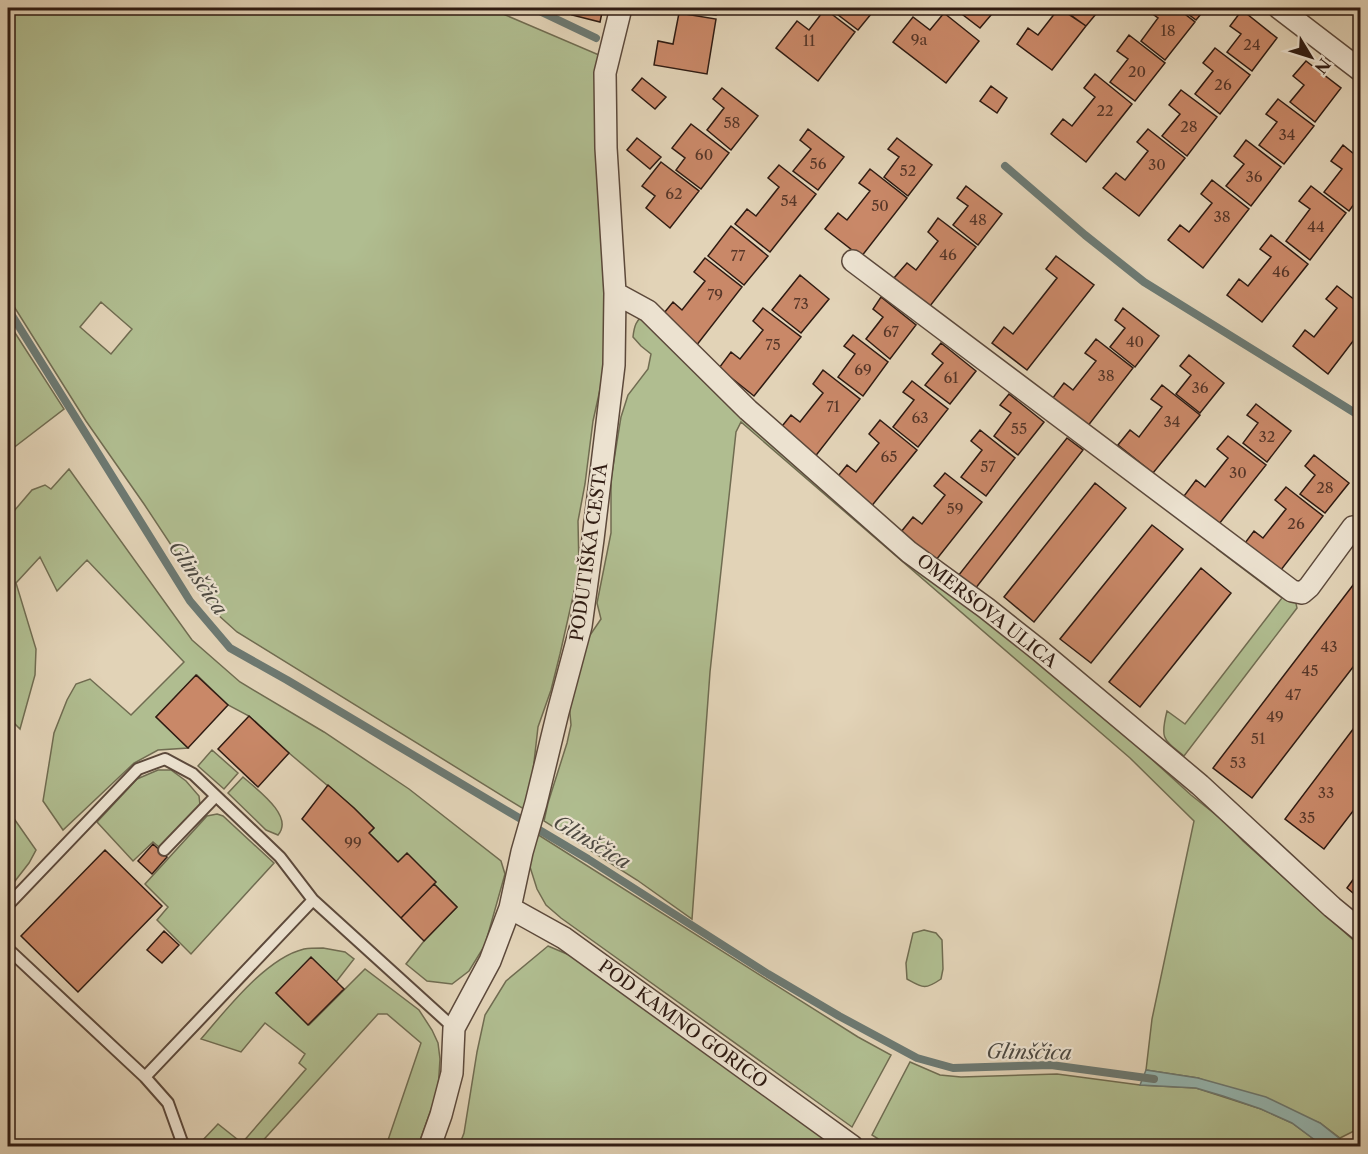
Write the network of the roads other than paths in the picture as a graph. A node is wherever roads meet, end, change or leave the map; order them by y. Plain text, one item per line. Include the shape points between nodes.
1 (621, 8) edge
2 (1279, 8) edge
3 (1360, 70) edge
4 (853, 261) dead end
5 (615, 293) junction
6 (1358, 526) edge
7 (216, 796) junction
8 (164, 850) dead end
9 (313, 900) junction
10 (8, 905) edge
11 (510, 908) junction
12 (1360, 930) edge
13 (8, 949) edge
14 (454, 1028) junction
15 (145, 1077) junction
16 (186, 1146) edge
17 (430, 1146) edge
18 (852, 1146) edge

1 - 5 street, PODUTIŠKA CESTA via 605,73
2 - 3 street
4 - 6 street via 1292,591 1302,593 1309,587
5 - 11 street, PODUTIŠKA CESTA via 614,365 581,626
5 - 12 street, OMERSOVA ULICA via 648,311 748,410 900,544 1039,650 1200,785
7 - 8 lane
7 - 9 lane via 280,857
7 - 10 lane via 193,774 165,759 138,769
9 - 14 lane
9 - 15 lane
11 - 14 street, PODUTIŠKA CESTA via 490,961
11 - 18 street, POD KAMNO GORICO via 564,938
13 - 15 lane
14 - 17 street, PODUTIŠKA CESTA via 452,1073
15 - 16 lane via 168,1103

